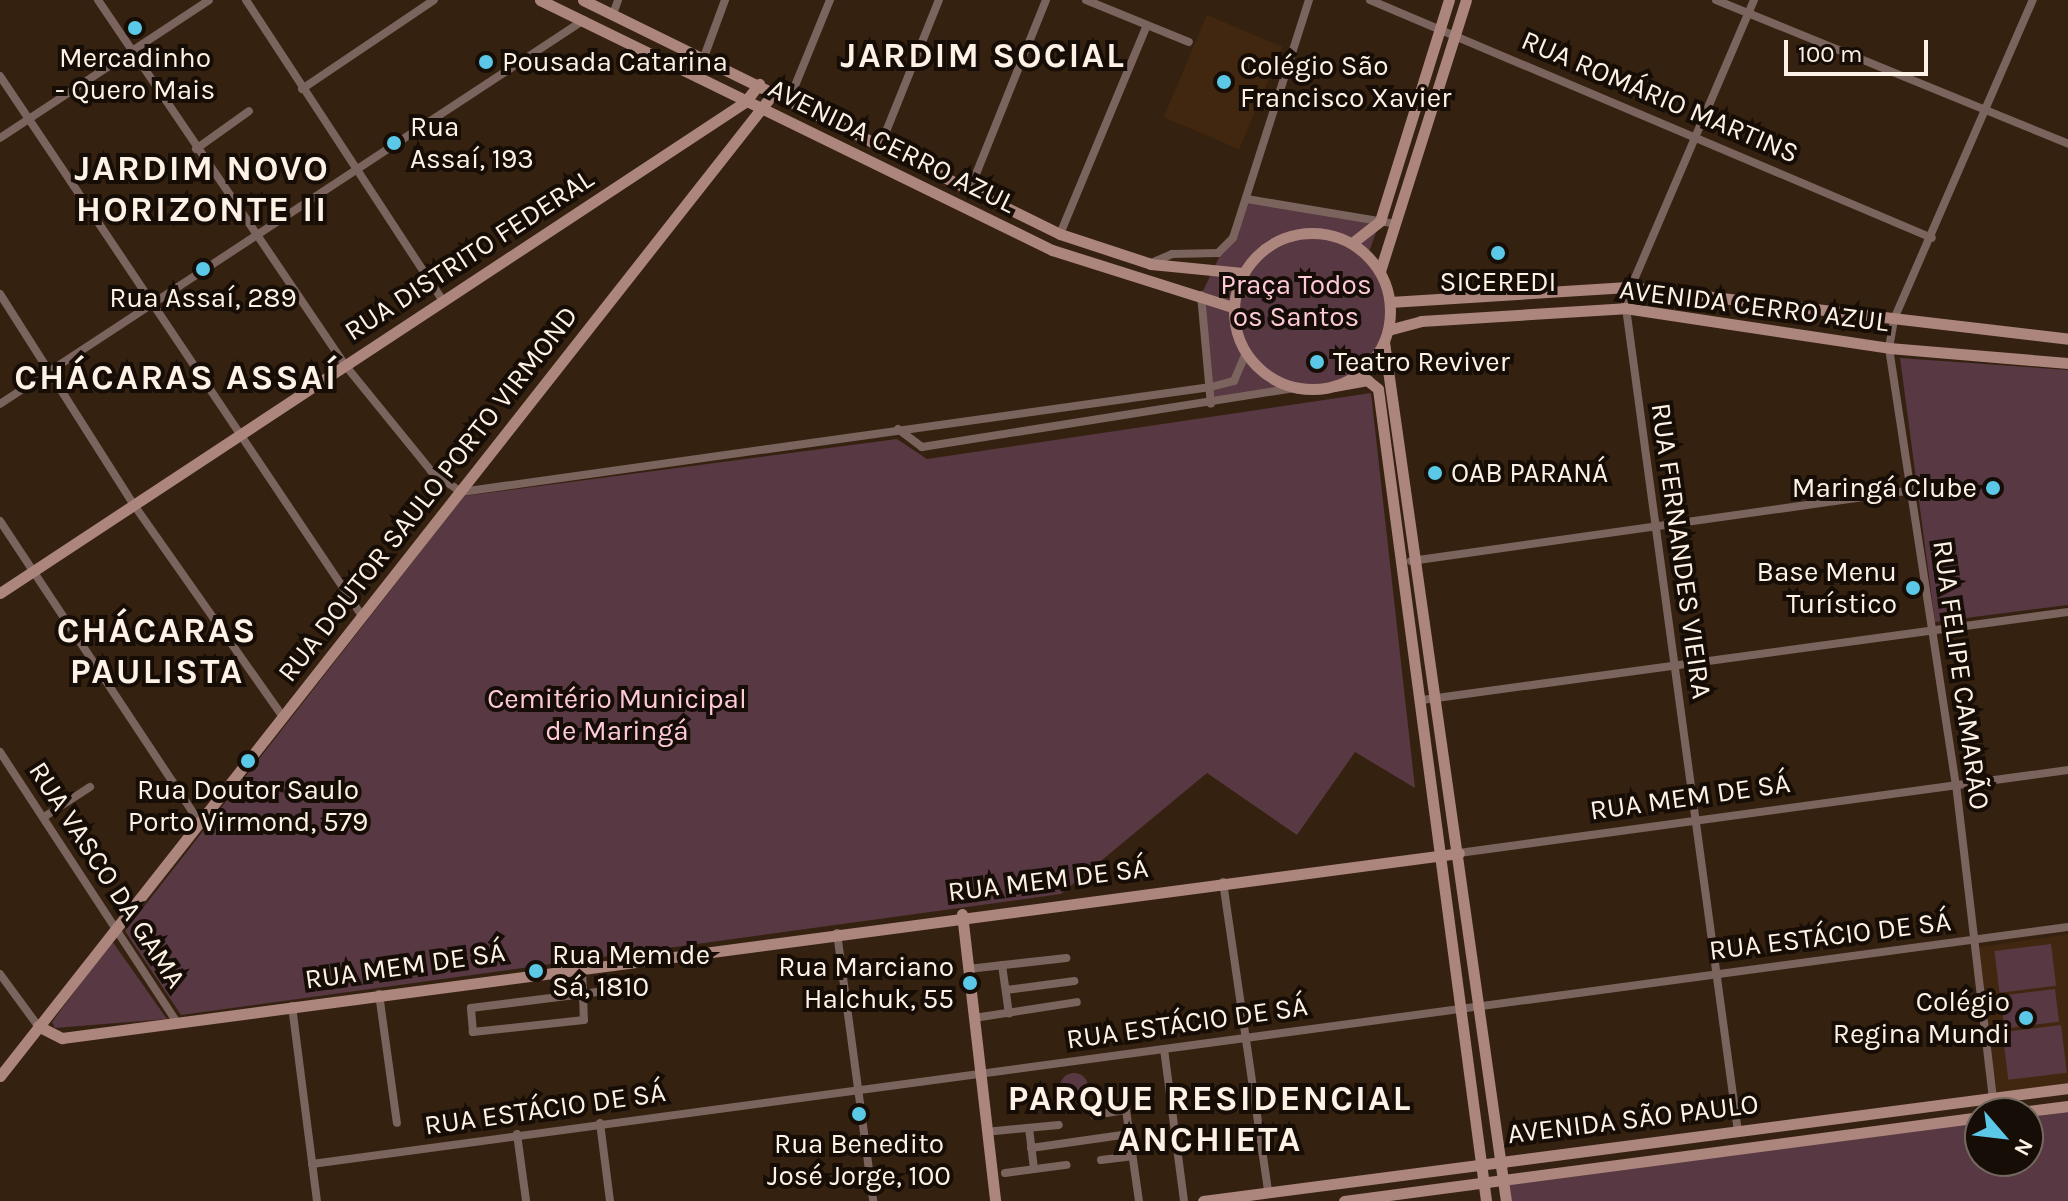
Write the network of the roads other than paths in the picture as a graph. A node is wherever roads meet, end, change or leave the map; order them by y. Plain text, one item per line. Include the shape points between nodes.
1 (98, 0) edge
2 (209, 0) edge
3 (246, 0) edge
4 (434, 0) edge
5 (540, 0) edge
6 (583, 0) edge
7 (618, 0) edge
8 (725, 0) edge
9 (830, 0) edge
10 (939, 0) edge
11 (1046, 0) edge
12 (1309, 0) edge
13 (1370, 0) edge
14 (1449, 0) edge
15 (1466, 0) edge
16 (1716, 0) edge
17 (1754, 0) edge
18 (2033, 0) edge
19 (1093, 1) edge
20 (613, 14) junction
21 (1748, 14) junction
22 (584, 20) junction
23 (1147, 25) junction
24 (1440, 27) junction
25 (609, 32) junction
26 (653, 33) junction
27 (1455, 33) junction
28 (1189, 42) dead end
29 (132, 51) junction
30 (704, 57) junction
31 (0, 76) edge
32 (759, 84) junction
33 (302, 89) junction
34 (775, 91) junction
35 (790, 98) junction
36 (745, 102) junction
37 (761, 108) junction
38 (249, 111) dead end
39 (1984, 114) junction
40 (29, 119) junction
41 (1692, 135) junction
42 (0, 138) edge
43 (881, 144) junction
44 (2068, 144) edge
45 (196, 149) junction
46 (355, 169) junction
47 (970, 189) junction
48 (1247, 199) junction
49 (1380, 221) junction
50 (1396, 224) junction
51 (1060, 234) junction
52 (254, 235) junction
53 (1932, 238) junction
54 (1352, 243) junction
55 (1101, 248) junction
56 (1096, 263) junction
57 (1151, 264) junction
58 (1380, 271) junction
59 (1243, 273) junction
60 (1628, 287) junction
61 (0, 294) edge
62 (1201, 295) junction
63 (442, 300) junction
64 (1390, 302) junction
65 (153, 303) junction
66 (1233, 307) junction
67 (1625, 308) junction
68 (1894, 319) junction
69 (1386, 336) junction
70 (2068, 339) edge
71 (1889, 348) junction
72 (1246, 353) junction
73 (2068, 363) edge
74 (345, 365) junction
75 (49, 372) junction
76 (1334, 386) junction
77 (1211, 387) junction
78 (1294, 388) junction
79 (0, 404) edge
80 (1211, 404) junction
81 (898, 429) junction
82 (239, 435) junction
83 (1913, 490) junction
84 (461, 492) junction
85 (134, 505) junction
86 (0, 521) edge
87 (1653, 529) junction
88 (1416, 560) junction
89 (1399, 563) junction
90 (33, 572) junction
91 (0, 593) edge
92 (2068, 612) edge
93 (362, 616) junction
94 (1933, 630) junction
95 (1674, 665) junction
96 (1437, 697) junction
97 (1422, 700) junction
98 (283, 717) junction
99 (0, 752) edge
100 (2068, 770) edge
101 (1956, 786) junction
102 (90, 787) dead end
103 (44, 817) junction
104 (1699, 820) junction
105 (199, 822) junction
106 (1459, 853) junction
107 (1442, 855) junction
108 (1223, 882) junction
109 (962, 914) junction
110 (116, 927) junction
111 (2068, 927) edge
112 (837, 932) junction
113 (1973, 940) junction
114 (1066, 958) dead end
115 (1002, 965) junction
116 (582, 966) junction
117 (968, 969) junction
118 (1719, 972) junction
119 (0, 974) edge
120 (1074, 981) dead end
121 (613, 990) dead end
122 (1006, 990) junction
123 (379, 994) junction
124 (583, 994) junction
125 (1077, 1002) dead end
126 (1480, 1004) junction
127 (292, 1006) junction
128 (1464, 1006) junction
129 (1009, 1014) junction
130 (974, 1018) junction
131 (177, 1023) junction
132 (38, 1026) junction
133 (1247, 1037) junction
134 (1164, 1049) junction
135 (979, 1073) junction
136 (0, 1076) edge
137 (2068, 1088) edge
138 (859, 1089) junction
139 (1993, 1097) edge
140 (2007, 1097) edge
141 (1964, 1102) edge
142 (2068, 1106) edge
143 (1901, 1108) junction
144 (2044, 1109) edge
145 (1855, 1114) junction
146 (1094, 1115) dead end
147 (1964, 1119) edge
148 (397, 1123) dead end
149 (600, 1123) junction
150 (1059, 1125) dead end
151 (1029, 1128) junction
152 (1864, 1130) junction
153 (995, 1131) dead end
154 (1738, 1132) junction
155 (517, 1134) junction
156 (1129, 1134) junction
157 (1820, 1137) junction
158 (1031, 1148) junction
159 (1132, 1156) junction
160 (1501, 1159) junction
161 (1101, 1160) dead end
162 (1480, 1161) junction
163 (312, 1164) junction
164 (1066, 1165) dead end
165 (1034, 1169) junction
166 (1005, 1173) dead end
167 (1503, 1179) junction
168 (1483, 1181) junction
169 (1268, 1192) junction
170 (317, 1201) edge
171 (526, 1201) edge
172 (610, 1201) edge
173 (873, 1201) edge
174 (995, 1201) edge
175 (1139, 1201) edge
176 (1184, 1201) edge
177 (1203, 1201) edge
178 (1344, 1201) edge
179 (1486, 1201) edge
180 (1506, 1201) edge

1 - 29 street
2 - 29 street
3 - 33 street
4 - 33 street
5 - 22 main road, AVENIDA CERRO AZUL
6 - 20 main road, AVENIDA CERRO AZUL
7 - 20 street
8 - 30 street
9 - 35 street
10 - 43 street
11 - 47 street
12 - 48 street
13 - 24 street, RUA ROMÁRIO MARTINS
14 - 24 main road
15 - 27 main road
16 - 21 street
17 - 21 street, RUA FERNANDES VIEIRA
18 - 39 street, RUA FELIPE CAMARÃO
19 - 23 street
20 - 26 main road, AVENIDA CERRO AZUL
21 - 39 street
21 - 41 street, RUA FERNANDES VIEIRA
22 - 25 main road, AVENIDA CERRO AZUL
22 - 46 street
23 - 28 street
23 - 51 street
24 - 27 street, RUA ROMÁRIO MARTINS
24 - 49 main road
25 - 26 main road via 644,42
25 - 36 main road, AVENIDA CERRO AZUL
26 - 30 main road, AVENIDA CERRO AZUL
27 - 41 street, RUA ROMÁRIO MARTINS
27 - 50 main road
29 - 40 street
29 - 45 street
30 - 32 main road, AVENIDA CERRO AZUL
31 - 40 street
32 - 34 main road, AVENIDA CERRO AZUL
32 - 36 main road, RUA DISTRITO FEDERAL
33 - 46 street
34 - 35 main road, AVENIDA CERRO AZUL
34 - 37 main road, RUA DOUTOR SAULO PORTO VIRMOND
35 - 43 main road, AVENIDA CERRO AZUL
36 - 37 main road, AVENIDA CERRO AZUL
36 - 63 main road, RUA DISTRITO FEDERAL
37 - 56 main road, AVENIDA CERRO AZUL via 1052,250
37 - 84 main road, RUA DOUTOR SAULO PORTO VIRMOND
38 - 45 street
39 - 44 street
39 - 53 street, RUA FELIPE CAMARÃO
40 - 42 street
40 - 65 street
41 - 53 street, RUA ROMÁRIO MARTINS
41 - 60 street, RUA FERNANDES VIEIRA
43 - 47 main road, AVENIDA CERRO AZUL
45 - 52 street
46 - 52 street
46 - 63 street
47 - 51 main road, AVENIDA CERRO AZUL
48 - 49 street
48 - 57 street via 1233,238 1218,253 1172,254
49 - 50 street
49 - 54 main road
50 - 58 main road
51 - 55 main road, AVENIDA CERRO AZUL
52 - 65 street
52 - 74 street
53 - 68 street, RUA FELIPE CAMARÃO
54 - 58 main road
54 - 59 main road via 1291,235
55 - 56 main road
55 - 57 main road, AVENIDA CERRO AZUL
56 - 62 main road, AVENIDA CERRO AZUL
57 - 59 main road, AVENIDA CERRO AZUL
58 - 64 main road
59 - 66 main road
60 - 64 main road, AVENIDA CERRO AZUL
60 - 67 street, RUA FERNANDES VIEIRA
60 - 68 main road, AVENIDA CERRO AZUL
61 - 75 street
62 - 66 main road, AVENIDA CERRO AZUL
62 - 77 street
63 - 74 main road, RUA DISTRITO FEDERAL
64 - 69 main road
65 - 75 street
65 - 82 street
66 - 72 main road
67 - 69 main road, AVENIDA CERRO AZUL via 1421,321
67 - 71 main road, AVENIDA CERRO AZUL
67 - 87 street, RUA FERNANDES VIEIRA
68 - 70 main road, AVENIDA CERRO AZUL
68 - 71 street, RUA FELIPE CAMARÃO
69 - 76 main road via 1364,369
69 - 88 main road
71 - 73 main road, AVENIDA CERRO AZUL
71 - 83 street, RUA FELIPE CAMARÃO
72 - 77 street via 1234,381
72 - 78 main road
74 - 82 main road, RUA DISTRITO FEDERAL
74 - 84 street via 431,471
75 - 79 street
75 - 85 street
76 - 78 main road
76 - 89 main road via 1367,380 1378,389
77 - 80 street
77 - 81 street
78 - 80 street
80 - 81 street via 922,447
81 - 84 street
82 - 85 main road, RUA DISTRITO FEDERAL
82 - 93 street
83 - 87 street
83 - 94 street, RUA FELIPE CAMARÃO
84 - 93 main road, RUA DOUTOR SAULO PORTO VIRMOND
85 - 90 main road, RUA DISTRITO FEDERAL
85 - 98 street
86 - 90 street
87 - 88 street
87 - 95 street, RUA FERNANDES VIEIRA
88 - 89 street
88 - 96 main road
89 - 97 main road
90 - 91 main road, RUA DISTRITO FEDERAL
90 - 105 street
92 - 94 street
93 - 98 main road, RUA DOUTOR SAULO PORTO VIRMOND
94 - 95 street
94 - 101 street, RUA FELIPE CAMARÃO
95 - 96 street
95 - 104 street, RUA FERNANDES VIEIRA
96 - 97 street
96 - 106 main road
97 - 107 main road
98 - 105 main road, RUA DOUTOR SAULO PORTO VIRMOND
99 - 103 street, RUA VASCO DA GAMA
100 - 101 street, RUA MEM DE SÁ
101 - 104 street, RUA MEM DE SÁ
101 - 113 street, RUA FELIPE CAMARÃO
102 - 103 street
103 - 110 street, RUA VASCO DA GAMA
104 - 106 street, RUA MEM DE SÁ
104 - 118 street, RUA FERNANDES VIEIRA
105 - 110 main road, RUA DOUTOR SAULO PORTO VIRMOND
106 - 107 main road, RUA MEM DE SÁ
106 - 126 main road
107 - 108 main road, RUA MEM DE SÁ
107 - 128 main road
108 - 109 main road, RUA MEM DE SÁ
108 - 133 street
109 - 112 main road, RUA MEM DE SÁ
109 - 117 main road
110 - 131 street, RUA VASCO DA GAMA
110 - 132 main road, RUA DOUTOR SAULO PORTO VIRMOND
111 - 113 street, RUA ESTÁCIO DE SÁ
112 - 116 main road, RUA MEM DE SÁ
112 - 138 street
113 - 118 street, RUA ESTÁCIO DE SÁ
113 - 139 street, RUA FELIPE CAMARÃO
114 - 115 street
115 - 117 street
115 - 122 street
116 - 123 main road, RUA MEM DE SÁ
116 - 124 street
117 - 130 main road
118 - 126 street, RUA ESTÁCIO DE SÁ
118 - 154 street, RUA FERNANDES VIEIRA
119 - 132 street
120 - 122 street
121 - 124 street
122 - 129 street
123 - 127 main road, RUA MEM DE SÁ
123 - 148 street
124 - 124 street via 471,1008 473,1032 584,1020
125 - 129 street
126 - 128 street, RUA ESTÁCIO DE SÁ
126 - 160 main road
127 - 131 main road, RUA MEM DE SÁ
127 - 163 street
128 - 133 street, RUA ESTÁCIO DE SÁ
128 - 162 main road
129 - 130 street
130 - 135 main road
131 - 132 main road, RUA MEM DE SÁ via 62,1038
132 - 136 main road, RUA DOUTOR SAULO PORTO VIRMOND
133 - 134 street, RUA ESTÁCIO DE SÁ
133 - 169 street
134 - 135 street, RUA ESTÁCIO DE SÁ
134 - 176 street
135 - 138 street, RUA ESTÁCIO DE SÁ
135 - 174 main road
137 - 140 main road, AVENIDA SÃO PAULO
138 - 149 street, RUA ESTÁCIO DE SÁ
138 - 173 street
141 - 143 main road, AVENIDA SÃO PAULO
142 - 144 main road
143 - 145 main road, AVENIDA SÃO PAULO
143 - 152 main road via 1868,1118
145 - 154 main road, AVENIDA SÃO PAULO
145 - 157 main road via 1844,1128
146 - 156 street via 1126,1110
147 - 152 main road, AVENIDA SÃO PAULO
149 - 155 street, RUA ESTÁCIO DE SÁ
149 - 172 street
150 - 151 street
151 - 153 street
151 - 158 street
152 - 157 main road, AVENIDA SÃO PAULO
154 - 160 main road, AVENIDA SÃO PAULO
155 - 163 street, RUA ESTÁCIO DE SÁ
155 - 171 street
156 - 158 street
156 - 159 street
157 - 167 main road, AVENIDA SÃO PAULO
158 - 165 street
159 - 161 street
159 - 175 street
160 - 162 main road, AVENIDA SÃO PAULO
160 - 167 main road
162 - 168 main road
162 - 169 main road, AVENIDA SÃO PAULO
163 - 170 street
164 - 165 street
165 - 166 street
167 - 168 main road, AVENIDA SÃO PAULO
167 - 180 main road
168 - 178 main road, AVENIDA SÃO PAULO
168 - 179 main road
169 - 177 main road, AVENIDA SÃO PAULO

